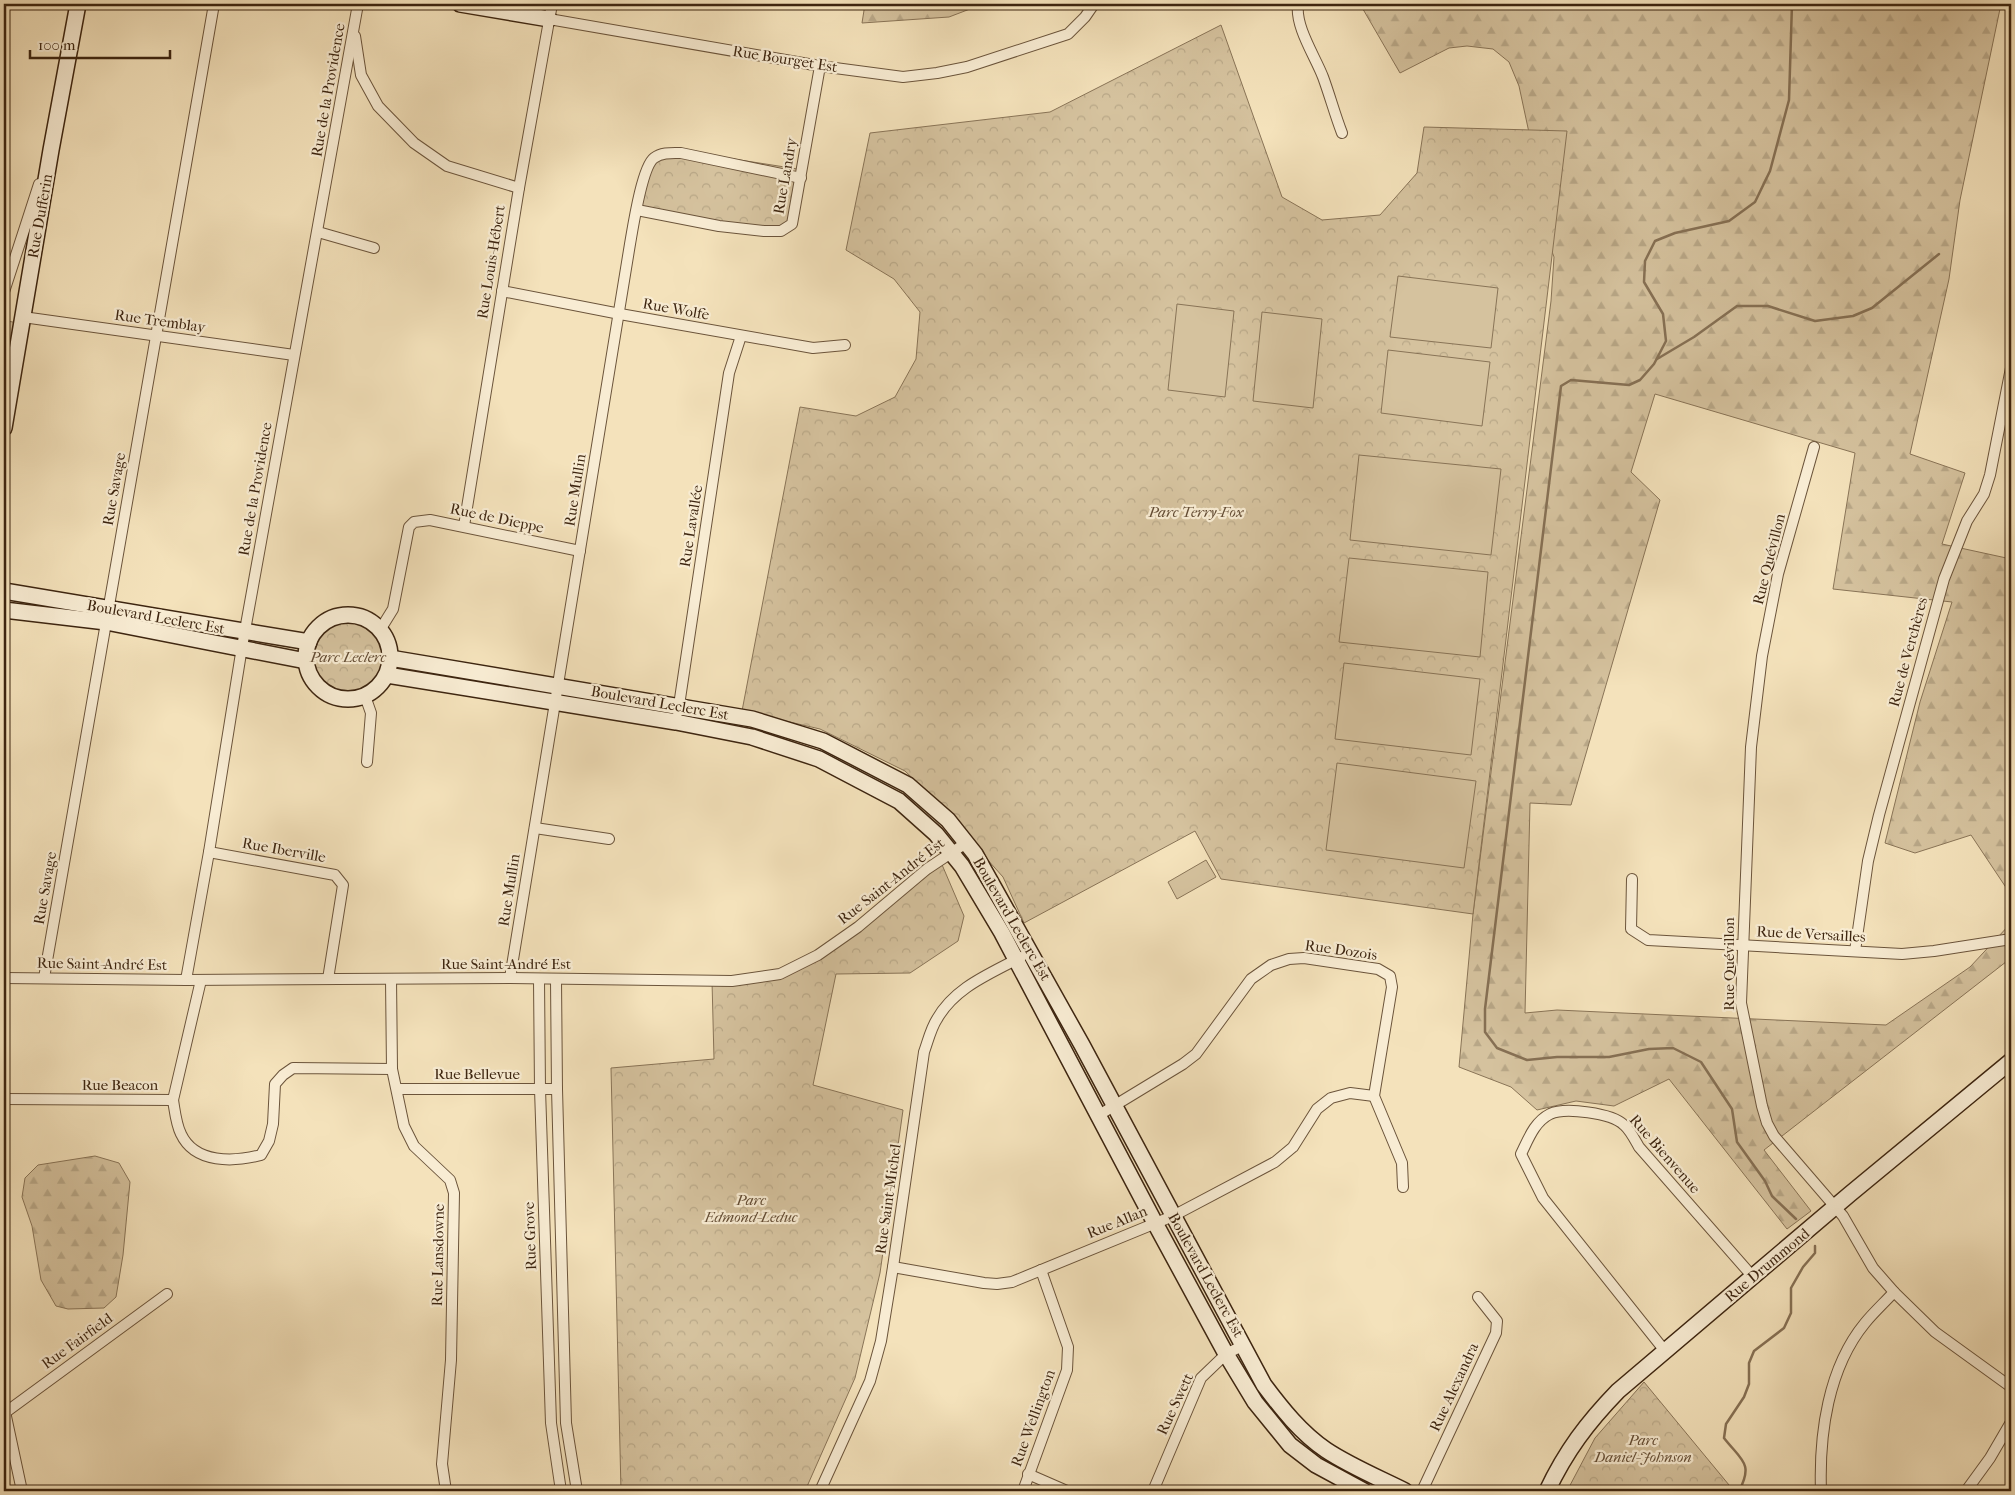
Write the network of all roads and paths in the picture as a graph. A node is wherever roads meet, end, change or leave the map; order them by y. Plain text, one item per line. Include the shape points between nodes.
1 (78, 4) edge
2 (214, 4) edge
3 (358, 4) edge
4 (460, 4) edge
5 (552, 4) edge
6 (1094, 4) edge
7 (1298, 4) edge
8 (549, 19) junction
9 (354, 28) junction
10 (820, 66) junction
11 (1342, 133) dead end
12 (51, 150) junction
13 (801, 178) junction
14 (519, 188) junction
15 (637, 210) junction
16 (318, 232) junction
17 (374, 248) dead end
18 (502, 291) junction
19 (4, 292) edge
20 (620, 314) junction
21 (22, 317) junction
22 (156, 336) junction
23 (741, 336) junction
24 (845, 345) dead end
25 (294, 354) junction
26 (2011, 368) edge
27 (4, 428) edge
28 (1814, 447) dead end
29 (464, 526) junction
30 (580, 551) junction
31 (4, 591) edge
32 (4, 610) edge
33 (108, 615) junction
34 (380, 630) junction
35 (243, 640) junction
36 (309, 642) junction
37 (390, 658) junction
38 (306, 661) junction
39 (387, 675) junction
40 (558, 686) junction
41 (365, 696) junction
42 (555, 703) junction
43 (679, 706) junction
44 (752, 719) junction
45 (676, 722) junction
46 (752, 737) junction
47 (367, 762) dead end
48 (535, 828) junction
49 (609, 839) dead end
50 (966, 843) junction
51 (209, 852) junction
52 (951, 852) junction
53 (1632, 879) dead end
54 (2011, 939) edge
55 (1743, 945) junction
56 (1855, 951) junction
57 (1032, 952) junction
58 (1018, 959) junction
59 (4, 978) edge
60 (44, 978) junction
61 (510, 978) junction
62 (328, 979) junction
63 (391, 979) junction
64 (539, 979) junction
65 (186, 980) junction
66 (201, 980) junction
67 (556, 980) junction
68 (2011, 1061) edge
69 (392, 1069) junction
70 (557, 1088) junction
71 (397, 1089) junction
72 (540, 1089) junction
73 (1374, 1096) junction
74 (4, 1099) edge
75 (173, 1100) junction
76 (1115, 1105) junction
77 (1098, 1115) junction
78 (1403, 1186) dead end
79 (1835, 1207) junction
80 (1173, 1216) junction
81 (1155, 1222) junction
82 (894, 1267) junction
83 (1041, 1270) junction
84 (1753, 1277) junction
85 (1894, 1292) junction
86 (167, 1294) dead end
87 (1478, 1297) dead end
88 (1244, 1345) junction
89 (1665, 1352) junction
90 (1226, 1354) junction
91 (2011, 1387) edge
92 (5, 1408) edge
93 (2011, 1422) edge
94 (1028, 1474) junction
95 (22, 1491) edge
96 (446, 1491) edge
97 (561, 1491) edge
98 (577, 1491) edge
99 (820, 1491) edge
100 (1023, 1491) edge
101 (1067, 1491) edge
102 (1153, 1491) edge
103 (1364, 1491) edge
104 (1405, 1491) edge
105 (1422, 1491) edge
106 (1547, 1491) edge
107 (1821, 1491) edge
108 (1966, 1491) edge

1 - 12 street, Rue Dufferin
2 - 22 street, Rue Savage
3 - 9 street, Rue de la Providence
4 - 8 street, Rue Bourget Est
5 - 8 street, Rue Louis-Hébert
6 - 10 street, Rue Bourget Est via 1068,34 967,67 903,77
7 - 11 street via 1304,36
8 - 10 street, Rue Bourget Est
8 - 14 street, Rue Louis-Hébert
9 - 14 street via 361,75 378,106 414,143 447,166
9 - 16 street, Rue de la Providence
10 - 13 street, Rue Landry
12 - 19 street
12 - 21 street, Rue Dufferin
13 - 15 street, Rue Landry via 792,224 781,231 719,226
13 - 15 street, Rue Mullin via 681,153 666,153 649,164
14 - 18 street, Rue Louis-Hébert
15 - 20 street, Rue Mullin
16 - 17 street
16 - 25 street, Rue de la Providence
18 - 20 street, Rue Wolfe
18 - 29 street, Rue Louis-Hébert
20 - 23 street, Rue Wolfe
20 - 30 street, Rue Mullin
21 - 22 street, Rue Tremblay
21 - 27 street, Rue Dufferin
22 - 25 street, Rue Tremblay
22 - 33 street, Rue Savage
23 - 24 street, Rue Wolfe via 813,348
23 - 43 street, Rue Lavallée via 729,374
25 - 35 street, Rue de la Providence
26 - 56 street, Rue de Verchères via 1990,475 1944,579 1882,805 1868,861
28 - 55 street, Rue Quévillon via 1778,574 1762,656 1751,747
29 - 30 street, Rue de Dieppe
29 - 34 street, Rue de Dieppe via 430,520 414,522 409,527 393,609
30 - 40 street, Rue Mullin
31 - 33 street, Boulevard Leclerc Est
32 - 33 street, Boulevard Leclerc Est
33 - 35 street, Boulevard Leclerc Est
33 - 60 street, Rue Savage
34 - 36 street via 370,621 347,615 320,626
34 - 37 street via 386,639
35 - 36 street, Boulevard Leclerc Est
35 - 38 street, Boulevard Leclerc Est
35 - 51 street, Rue de la Providence
36 - 38 street
37 - 39 street
37 - 40 street, Boulevard Leclerc Est
38 - 41 street via 314,681 330,695 350,699
39 - 41 street
39 - 42 street, Boulevard Leclerc Est
40 - 42 street, Rue Mullin
40 - 43 street, Boulevard Leclerc Est
41 - 47 street via 371,713
42 - 45 street, Boulevard Leclerc Est
42 - 48 street, Rue Mullin
43 - 44 street, Boulevard Leclerc Est
43 - 45 street, Rue Lavallée
44 - 46 street
44 - 50 street, Boulevard Leclerc Est via 823,740 908,785 948,820
45 - 46 street, Boulevard Leclerc Est
46 - 52 street, Boulevard Leclerc Est via 819,759 899,801
48 - 49 street
48 - 61 street, Rue Mullin
50 - 52 street, Rue Saint-André Est
50 - 57 street, Boulevard Leclerc Est via 976,854
51 - 62 street, Rue Iberville via 335,875 343,885
51 - 65 street, Rue de la Providence
52 - 58 street, Boulevard Leclerc Est
52 - 67 street, Rue Saint-André Est via 858,927 818,955 780,974 732,981
53 - 55 street, Rue de Versailles via 1631,929 1648,940
54 - 56 street, Rue de Versailles via 1902,954
55 - 56 street, Rue de Versailles
55 - 79 street, Rue Quévillon via 1741,1003 1767,1123 1774,1136
57 - 58 street, Rue Saint-Michel
57 - 76 street, Boulevard Leclerc Est
58 - 77 street, Boulevard Leclerc Est
58 - 82 street, Rue Saint-Michel via 969,985 952,998 936,1020 924,1052
59 - 60 street, Rue Saint-André Est
60 - 65 street, Rue Saint-André Est
61 - 63 street, Rue Saint-André Est
61 - 64 street, Rue Saint-André Est
62 - 63 street, Rue Saint-André Est
62 - 66 street, Rue Saint-André Est
63 - 69 street, Rue Lansdowne
64 - 67 street, Rue Saint-André Est
64 - 72 street, Rue Grove
65 - 66 street, Rue Saint-André Est
66 - 75 street, Rue Beacon
67 - 70 street, Rue Grove
68 - 79 street, Rue Drummond
69 - 71 street, Rue Lansdowne
69 - 75 street via 293,1068 275,1084 269,1141 261,1155 246,1158 216,1158 196,1152 182,1136
70 - 72 street, Rue Bellevue
70 - 98 street, Rue Grove via 566,1422
71 - 72 street, Rue Bellevue
71 - 96 street, Rue Lansdowne via 404,1126 414,1146 450,1180 454,1193 451,1360 442,1464
72 - 97 street, Rue Grove via 551,1423
73 - 76 street, Rue Dozois via 1392,987 1390,976 1378,969 1304,958 1271,964 1251,979 1196,1054
73 - 78 street via 1402,1163
73 - 80 street, Rue Allan via 1350,1093 1331,1098 1317,1109 1293,1147 1274,1162
74 - 75 street, Rue Beacon
76 - 77 street, Rue Dozois
76 - 80 street, Boulevard Leclerc Est
77 - 81 street, Boulevard Leclerc Est
79 - 84 street, Rue Drummond
79 - 85 street, Rue Quévillon via 1873,1268
80 - 81 street, Rue Allan
80 - 88 street, Boulevard Leclerc Est
81 - 83 street, Rue Allan
81 - 90 street, Boulevard Leclerc Est
82 - 83 street, Rue Allan via 997,1284 1012,1282
82 - 99 street, Rue Saint-Michel via 881,1341 870,1381
83 - 94 street, Rue Wellington via 1068,1347 1067,1370
84 - 89 street, Rue Drummond
84 - 89 street, Rue Bienvenue via 1639,1147 1624,1125 1606,1115 1568,1111 1550,1114 1532,1131 1521,1154 1543,1198
85 - 91 street, Rue Quévillon via 1935,1332
85 - 107 street via 1864,1324 1839,1368 1824,1431
86 - 92 street, Rue Fairfield
87 - 105 street, Rue Alexandra via 1497,1321 1496,1333
88 - 90 street, Rue Swett
88 - 104 street, Boulevard Leclerc Est via 1264,1385 1302,1431 1326,1450
89 - 106 street, Rue Drummond via 1591,1418
90 - 102 street, Rue Swett via 1201,1378
90 - 103 street, Boulevard Leclerc Est via 1255,1402 1290,1445 1316,1465
92 - 95 street
93 - 108 street
94 - 100 street, Rue Wellington
94 - 101 street

